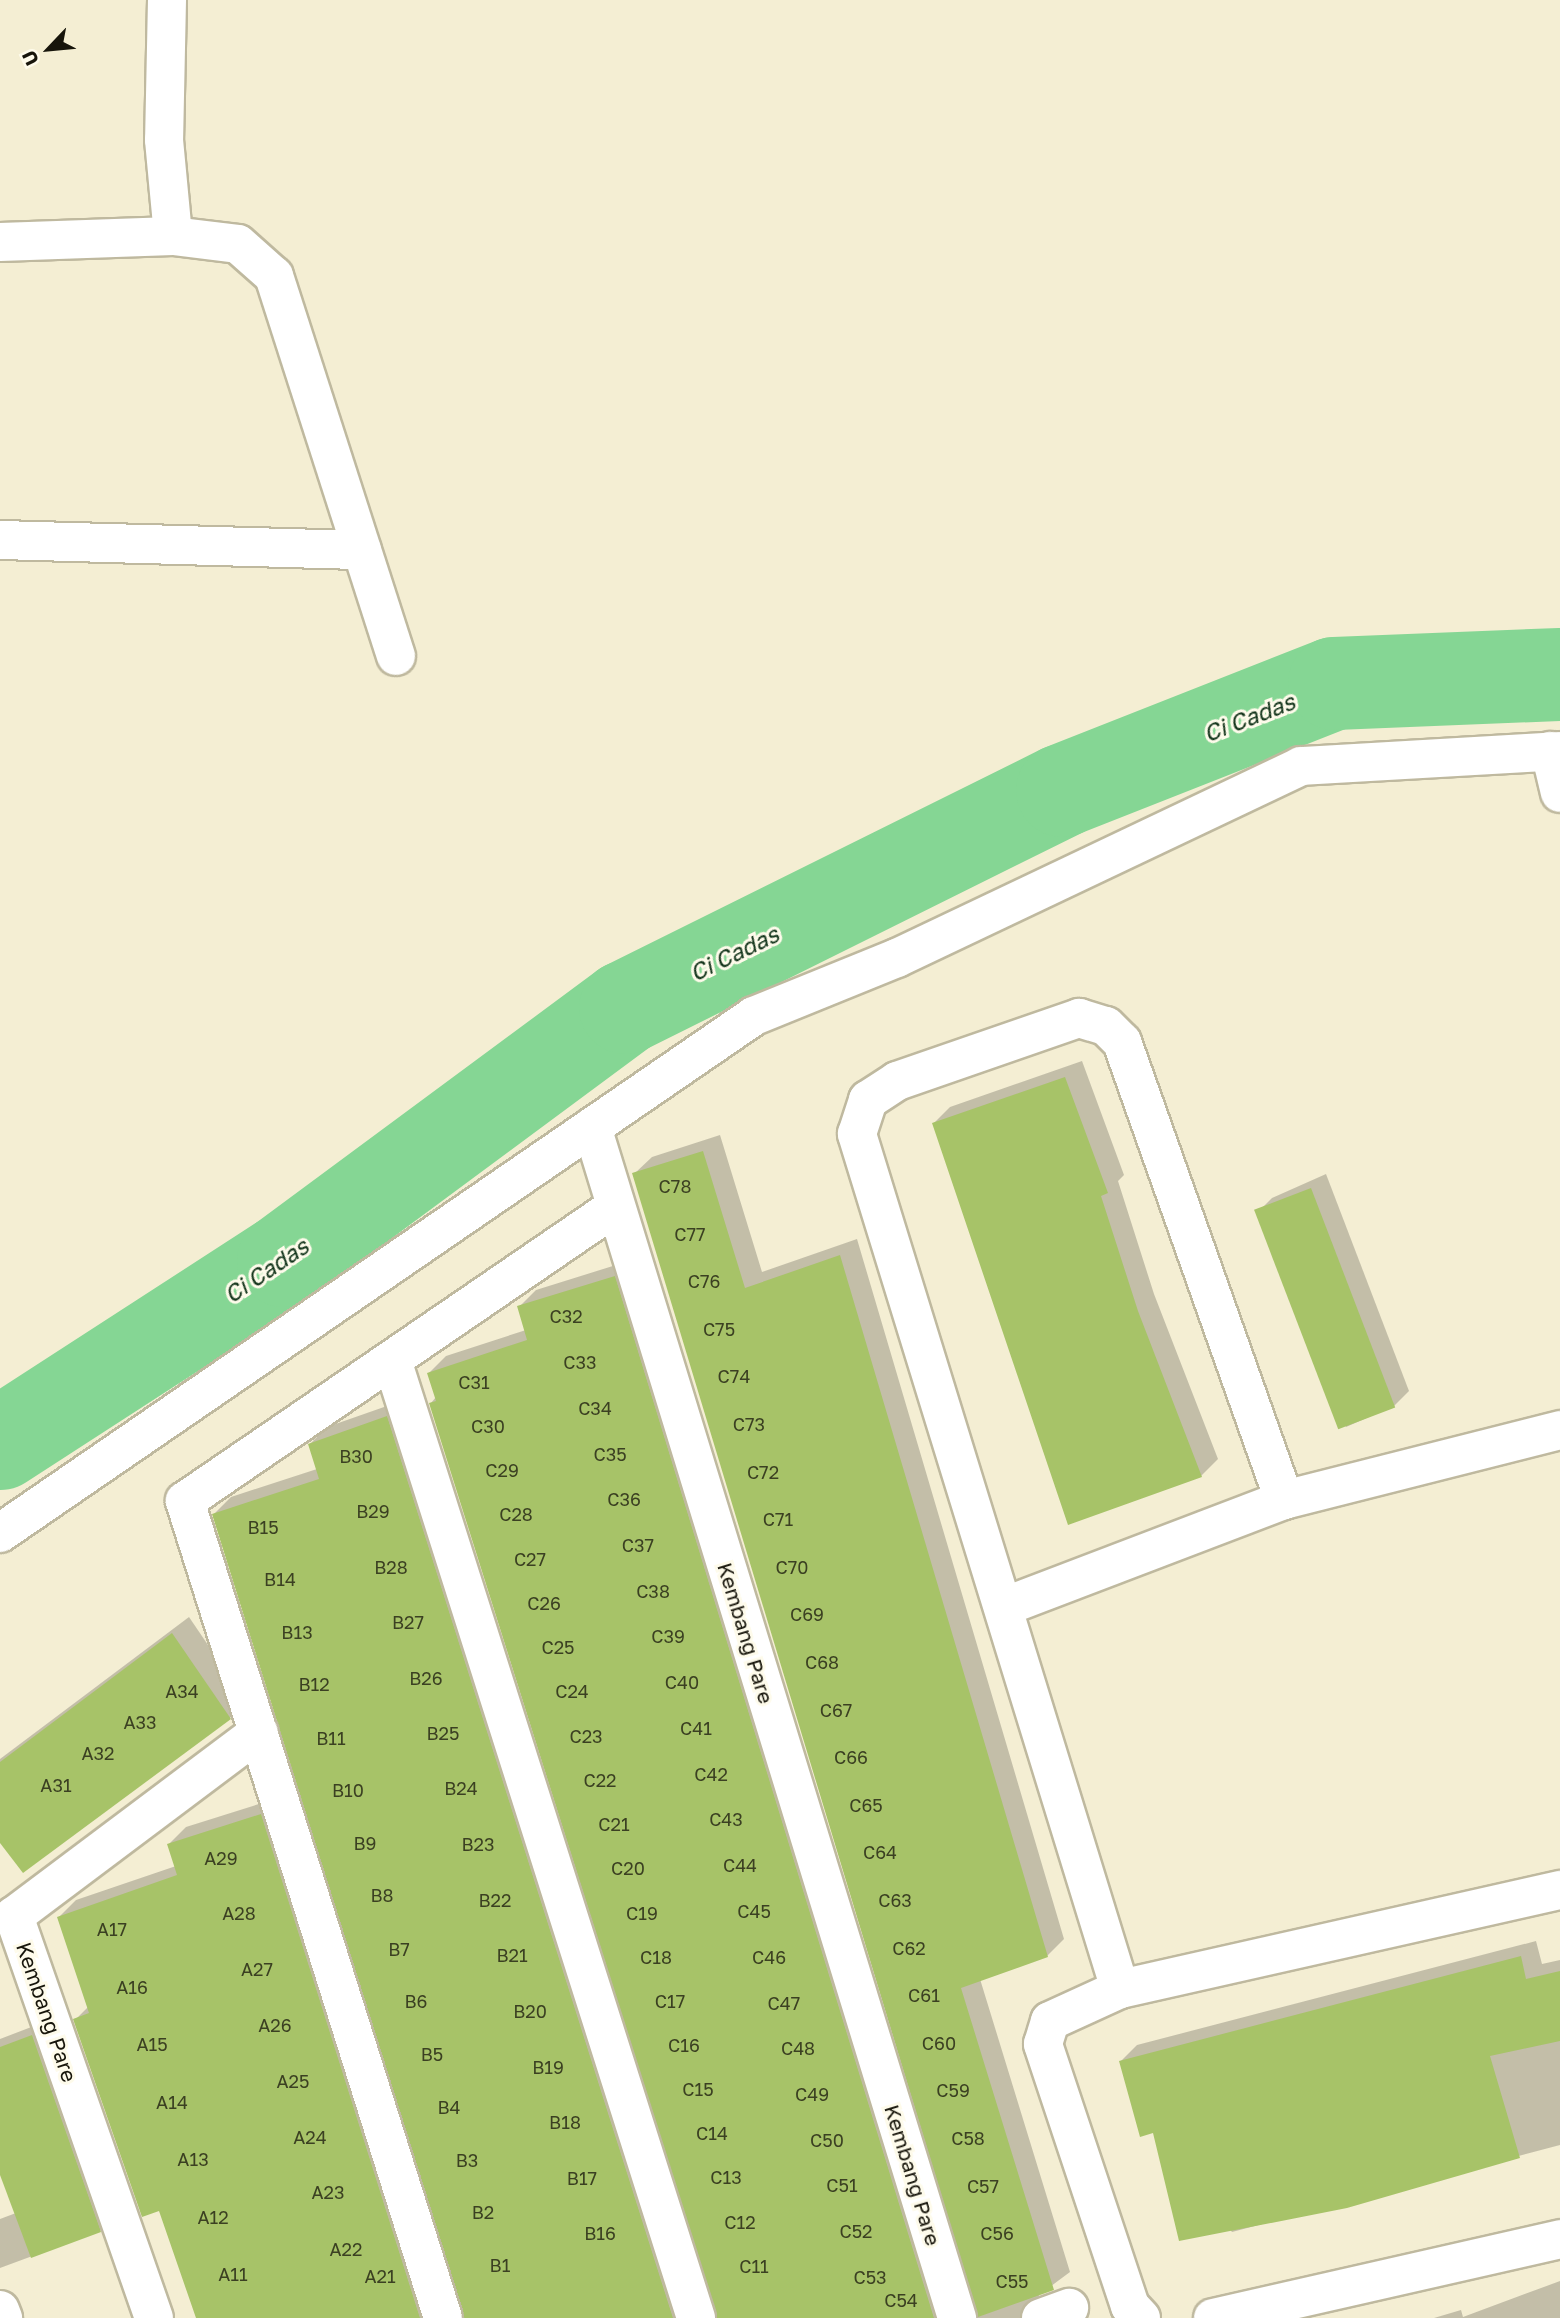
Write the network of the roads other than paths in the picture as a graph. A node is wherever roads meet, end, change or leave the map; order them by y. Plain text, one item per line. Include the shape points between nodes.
1 (167, 0) edge
2 (173, 236) junction
3 (0, 242) edge
4 (0, 540) edge
5 (362, 550) junction
6 (396, 656) dead end
7 (1555, 751) edge
8 (1560, 793) edge
9 (592, 1127) junction
10 (615, 1206) junction
11 (392, 1360) junction
12 (1560, 1430) edge
13 (1284, 1500) junction
14 (0, 1533) edge
15 (1006, 1606) junction
16 (259, 1732) junction
17 (1560, 1890) edge
18 (1120, 1989) junction
19 (1560, 2239) edge
20 (0, 2310) edge
21 (3, 2318) edge
22 (154, 2318) edge
23 (443, 2318) edge
24 (696, 2318) edge
25 (957, 2318) edge
26 (1141, 2318) edge
27 (1213, 2318) edge

1 - 2 street via 164,141
2 - 3 street
2 - 5 street via 221,239 258,256 279,288
4 - 5 street
5 - 6 street
7 - 8 street
7 - 9 street via 1301,766 897,958 754,1016
9 - 10 street, Kembang Pare
9 - 14 street
10 - 11 street
10 - 25 street, Kembang Pare
11 - 16 street via 185,1501
11 - 24 street
12 - 13 street
13 - 15 street
13 - 15 street via 1122,1042 1106,1026 1079,1018 897,1081 868,1100 857,1134
15 - 18 street
16 - 22 street, Kembang Pare via 14,1916
16 - 23 street
17 - 18 street
18 - 26 street via 1050,2021 1043,2044 1130,2306
19 - 27 street
20 - 21 street

